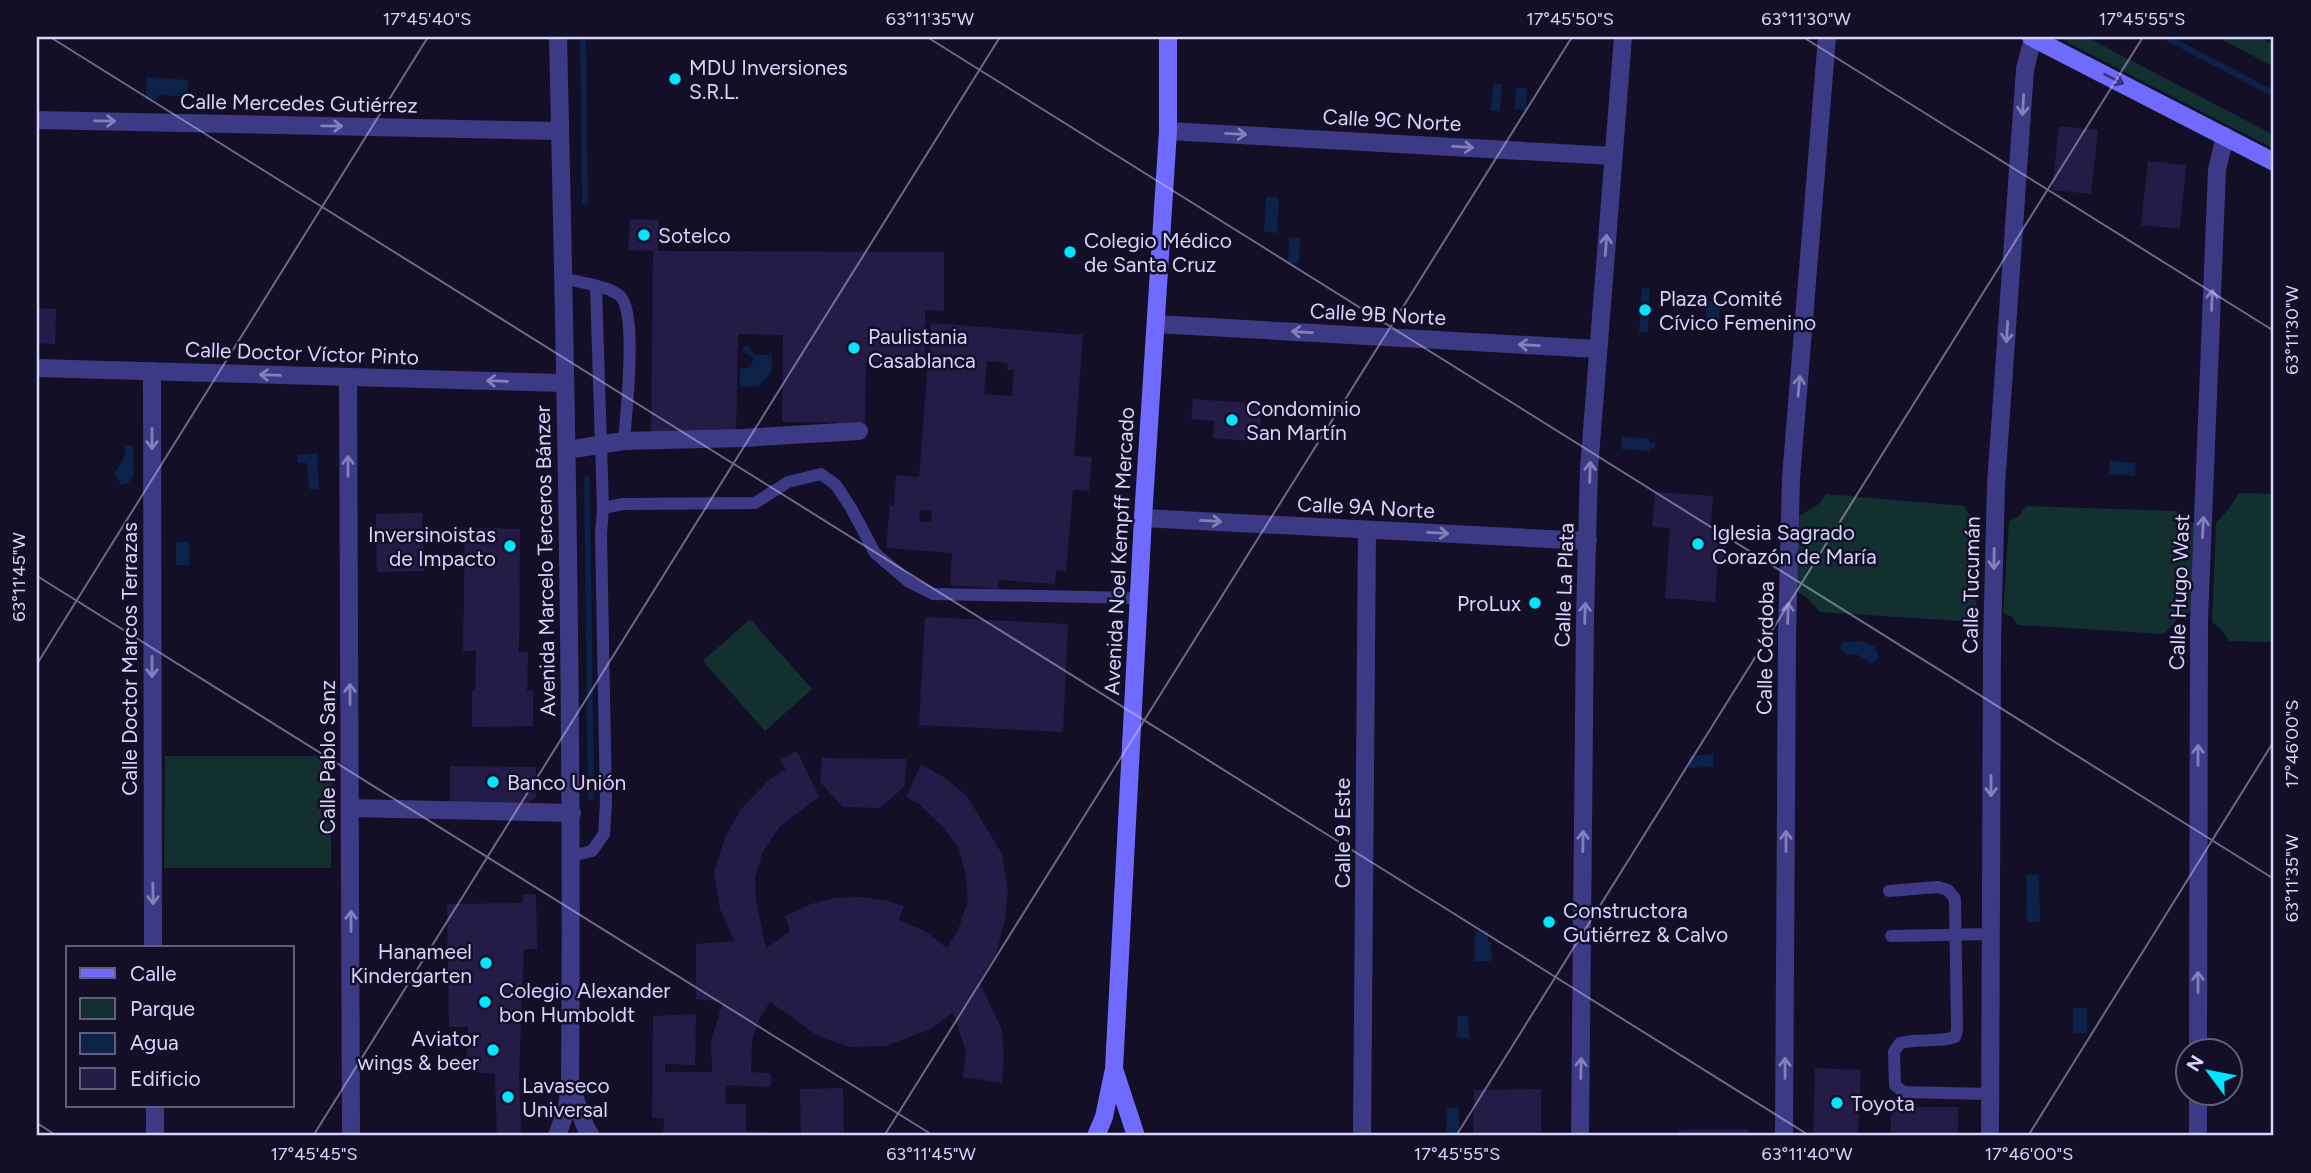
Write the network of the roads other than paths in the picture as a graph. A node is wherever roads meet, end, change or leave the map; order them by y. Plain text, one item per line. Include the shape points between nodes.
1 (558, 37) edge
2 (1168, 37) edge
3 (1623, 37) edge
4 (1827, 37) edge
5 (2032, 37) edge
6 (37, 120) edge
7 (560, 131) junction
8 (1168, 131) junction
9 (2225, 136) junction
10 (1613, 156) junction
11 (2274, 162) edge
12 (563, 278) junction
13 (596, 287) junction
14 (1156, 324) junction
15 (1597, 349) junction
16 (37, 368) edge
17 (152, 371) junction
18 (348, 377) junction
19 (565, 383) junction
20 (859, 431) dead end
21 (624, 441) junction
22 (602, 443) junction
23 (567, 450) junction
24 (603, 508) junction
25 (1143, 518) junction
26 (1367, 530) junction
27 (1588, 541) junction
28 (1139, 598) junction
29 (350, 808) junction
30 (572, 813) junction
31 (572, 856) junction
32 (1889, 891) dead end
33 (1991, 934) junction
34 (1891, 936) dead end
35 (1955, 936) junction
36 (153, 946) edge
37 (2198, 1036) edge
38 (1114, 1069) junction
39 (570, 1085) junction
40 (1990, 1094) junction
41 (155, 1106) edge
42 (2198, 1106) edge
43 (155, 1136) edge
44 (351, 1136) edge
45 (557, 1136) edge
46 (591, 1136) edge
47 (1096, 1136) edge
48 (1136, 1136) edge
49 (1362, 1136) edge
50 (1580, 1136) edge
51 (1784, 1136) edge
52 (1990, 1136) edge
53 (2198, 1136) edge

1 - 7 street, Avenida Marcelo Terceros Bánzer
2 - 8 main road, Avenida Noel Kempff Mercado
3 - 10 street, Calle La Plata
51 -> 4 street, Calle Córdoba via 1791,478
5 -> 9 main road
5 -> 33 street, Calle Tucumán via 2025,69 1996,485
6 -> 7 street, Calle Mercedes Gutiérrez
7 - 12 street, Avenida Marcelo Terceros Bánzer
8 -> 10 street, Calle 9C Norte
8 - 14 main road, Avenida Noel Kempff Mercado
9 - 11 main road
37 -> 9 street, Calle Hugo Wast via 2199,620 2217,170
15 -> 10 street, Calle La Plata
12 - 13 lane
12 - 19 street, Avenida Marcelo Terceros Bánzer
13 - 21 lane via 612,291 627,306 630,357
13 - 22 lane
15 -> 14 street, Calle 9B Norte
14 - 25 main road, Avenida Noel Kempff Mercado
27 -> 15 street, Calle La Plata
16 - 17 street, Calle Doctor Víctor Pinto
18 -> 17 street, Calle Doctor Víctor Pinto
17 -> 36 street, Calle Doctor Marcos Terrazas
19 -> 18 street, Calle Doctor Víctor Pinto
29 -> 18 street, Calle Pablo Sanz
19 - 23 street, Avenida Marcelo Terceros Bánzer
20 - 21 street
21 - 22 street
22 - 23 street
22 - 24 lane
23 - 30 street, Avenida Marcelo Terceros Bánzer
24 - 28 lane via 755,503 788,482 821,474 836,485 852,508 875,553 909,582 933,594
24 - 31 lane via 604,834 592,851
25 -> 26 street, Calle 9A Norte
25 - 28 main road, Avenida Noel Kempff Mercado
26 -> 27 street, Calle 9A Norte
26 - 49 street, Calle 9 Este
50 -> 27 street, Calle La Plata
28 - 38 main road, Avenida Noel Kempff Mercado
29 - 30 street
44 -> 29 street, Calle Pablo Sanz
30 - 31 street, Avenida Marcelo Terceros Bánzer
31 - 39 street, Avenida Marcelo Terceros Bánzer
32 - 35 lane via 1948,890 1955,899
33 - 35 lane
33 - 40 street, Calle Tucumán
34 - 35 lane
35 - 40 lane via 1955,1037 1900,1043 1894,1052 1895,1085 1903,1092
38 - 47 main road, Avenida Noel Kempff Mercado
38 - 48 main road, Avenida Noel Kempff Mercado
39 - 45 street, Avenida Marcelo Terceros Bánzer
39 - 46 street, Avenida Marcelo Terceros Bánzer
40 - 52 street, Calle Tucumán
41 - 43 street
42 - 53 street

